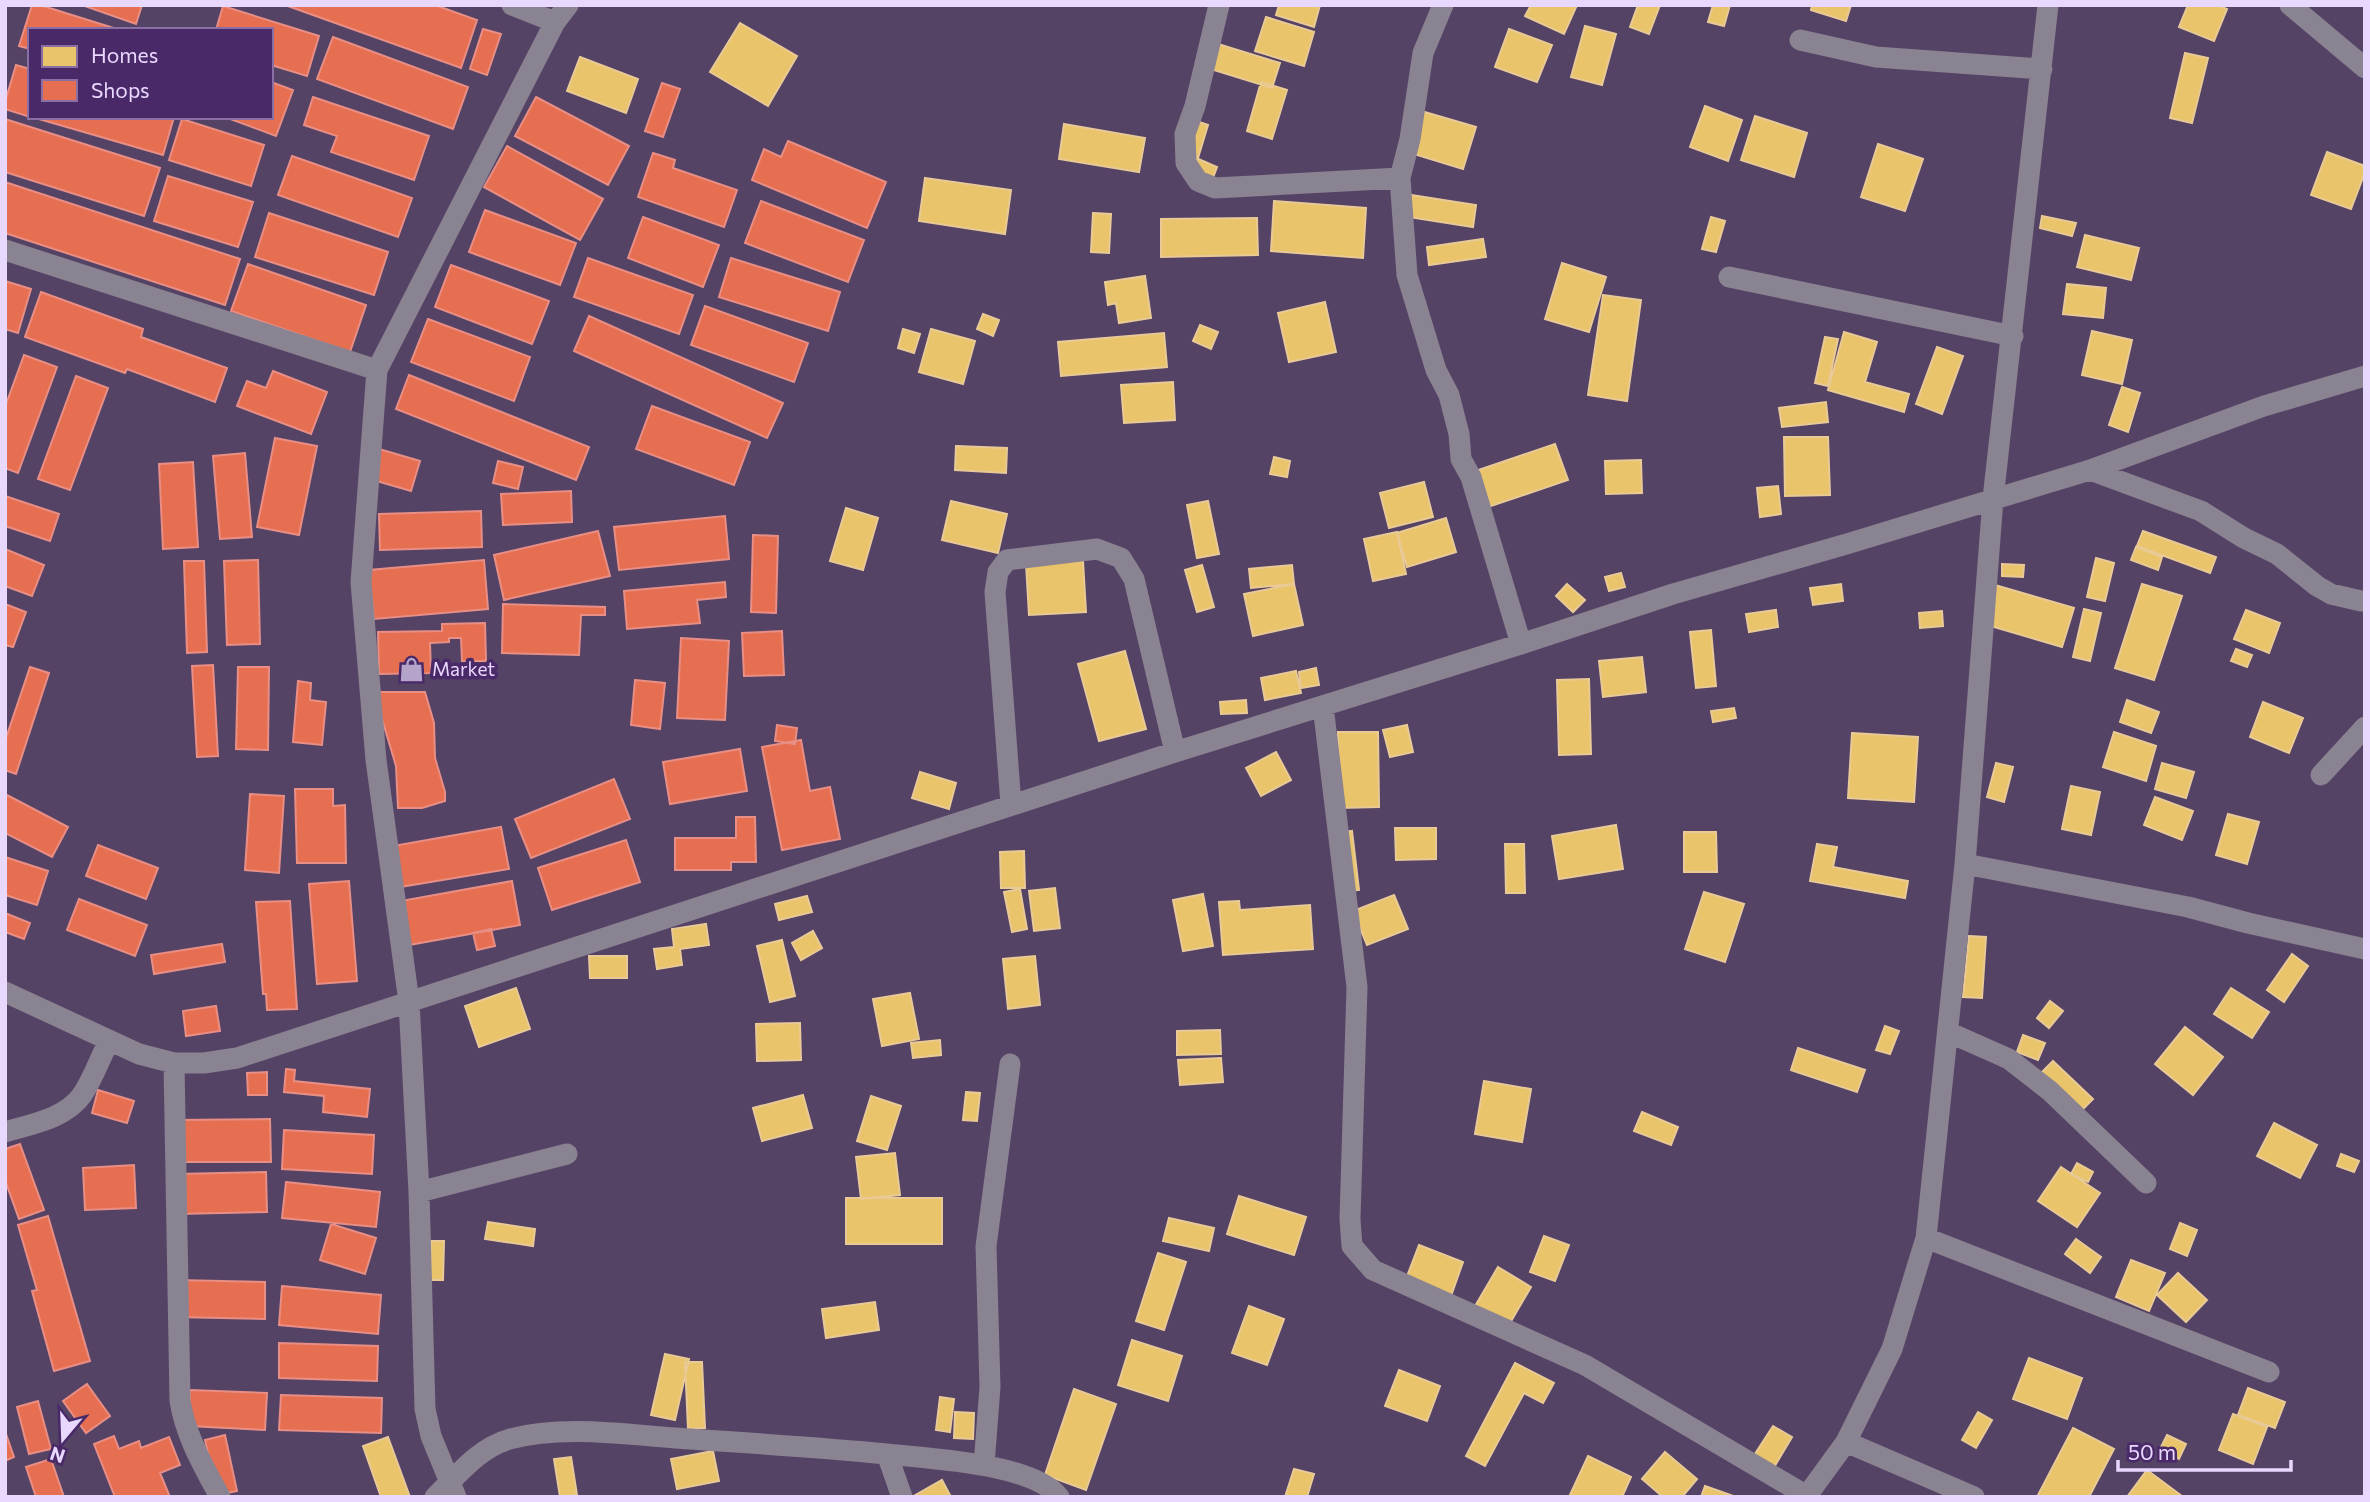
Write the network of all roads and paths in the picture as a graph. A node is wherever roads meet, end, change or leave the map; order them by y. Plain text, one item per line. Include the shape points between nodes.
1 (512, 5) edge
2 (1219, 5) edge
3 (1443, 5) edge
4 (2048, 5) edge
5 (2290, 5) edge
6 (561, 13) edge
7 (1800, 40) dead end
8 (2365, 68) edge
9 (2042, 69) junction
10 (1401, 178) junction
11 (5, 250) edge
12 (1729, 277) dead end
13 (2013, 336) junction
14 (377, 370) junction
15 (2365, 376) edge
16 (2090, 470) junction
17 (1993, 499) junction
18 (2361, 601) dead end
19 (1521, 645) junction
20 (1323, 706) junction
21 (2365, 727) edge
22 (1175, 752) junction
23 (2321, 775) dead end
24 (1011, 806) junction
25 (1965, 864) junction
26 (2365, 949) edge
27 (5, 992) edge
28 (409, 1002) junction
29 (1948, 1032) junction
30 (109, 1041) junction
31 (174, 1063) junction
32 (1010, 1064) dead end
33 (5, 1132) edge
34 (567, 1154) dead end
35 (2147, 1183) dead end
36 (419, 1192) junction
37 (1926, 1238) junction
38 (2269, 1372) dead end
39 (1846, 1442) junction
40 (887, 1454) junction
41 (984, 1465) junction
42 (447, 1492) edge
43 (220, 1497) edge
44 (902, 1497) edge
45 (1059, 1497) edge
46 (1807, 1497) edge
47 (1974, 1497) edge

1 - 6 street
2 - 10 street via 1185,134 1186,163 1198,181 1215,188
3 - 10 street via 1423,53
4 - 9 street
5 - 8 street
6 - 14 street
7 - 9 street via 1877,57
9 - 13 street
10 - 19 street via 1407,275 1436,370 1449,395 1461,458 1471,477
11 - 14 street
12 - 13 street
13 - 17 street
14 - 28 street via 361,582 376,760
15 - 16 street via 2264,406
16 - 17 street
16 - 18 street via 2201,511 2277,554 2331,594
17 - 19 street via 1672,593
17 - 25 street
19 - 20 street
20 - 22 street
20 - 46 street via 1357,987 1352,1246 1373,1270 1585,1365
21 - 23 street
22 - 24 street
22 - 24 street via 1134,579 1121,558 1097,549 1007,560 998,572 995,592
24 - 28 street
25 - 26 street via 2188,907
25 - 29 street
27 - 30 street
28 - 31 street via 237,1058
28 - 36 street
29 - 35 street via 2009,1059 2050,1091
29 - 37 street
30 - 31 street
30 - 33 street via 82,1095 69,1108
31 - 43 street via 180,1402 191,1441
32 - 41 street via 986,1246 990,1387
34 - 36 street
36 - 42 street via 425,1409
37 - 38 street
37 - 39 street via 1892,1349
39 - 46 street
39 - 47 street
40 - 41 street
40 - 42 street via 596,1432 534,1434 509,1439 476,1456
40 - 44 street
41 - 45 street via 1046,1483

